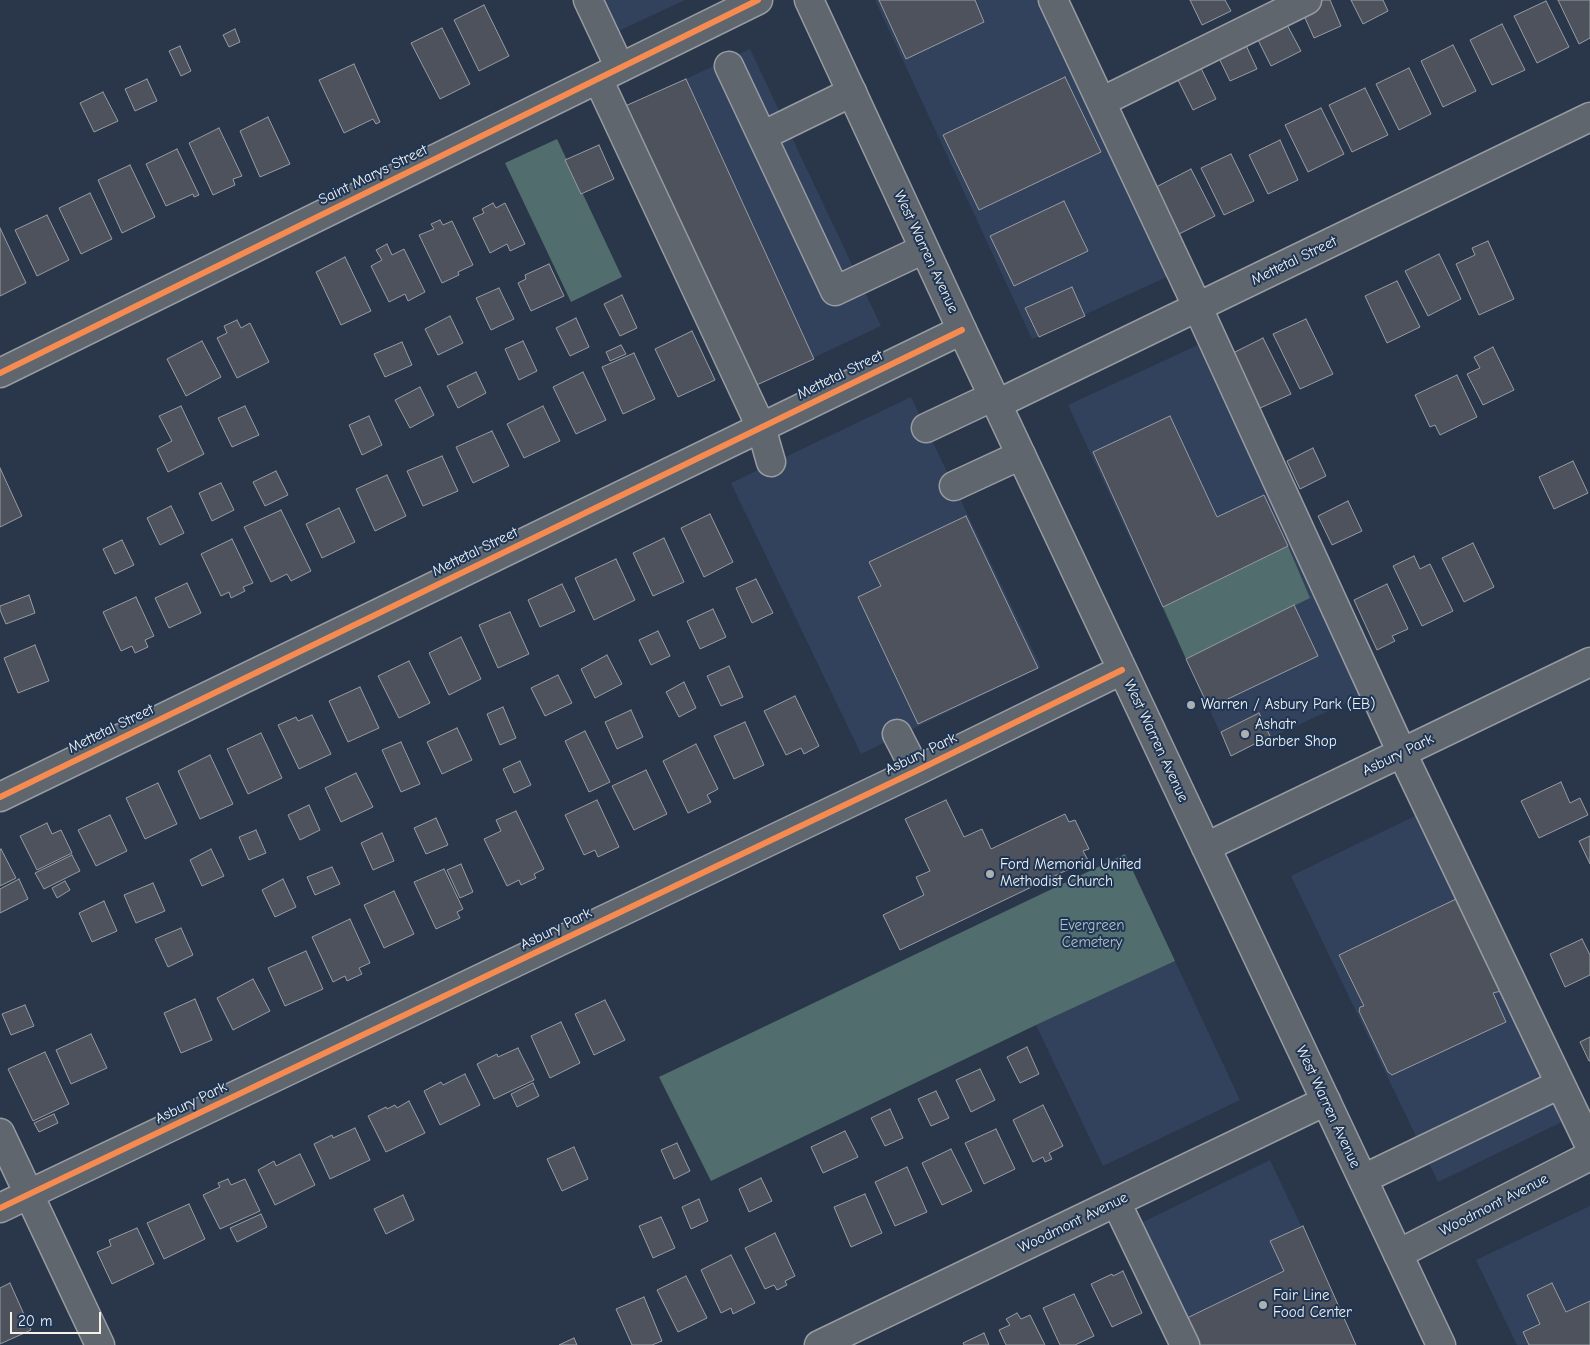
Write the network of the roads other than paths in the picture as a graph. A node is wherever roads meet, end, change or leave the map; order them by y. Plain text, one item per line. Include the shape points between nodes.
1 (588, 0) edge
2 (758, 0) edge
3 (809, 0) edge
4 (1053, 0) edge
5 (1308, 0) edge
6 (729, 66) dead end
7 (609, 74) junction
8 (852, 92) junction
9 (1101, 102) junction
10 (1590, 117) edge
11 (762, 136) junction
12 (924, 249) junction
13 (1198, 308) junction
14 (962, 330) junction
15 (0, 373) edge
16 (995, 400) junction
17 (761, 427) junction
18 (926, 428) dead end
19 (1021, 455) junction
20 (771, 462) dead end
21 (954, 486) dead end
22 (1590, 662) edge
23 (1122, 670) junction
24 (897, 734) dead end
25 (1402, 753) junction
26 (916, 770) junction
27 (0, 797) edge
28 (1206, 847) junction
29 (1560, 1084) junction
30 (1326, 1101) junction
31 (0, 1133) edge
32 (1590, 1146) edge
33 (1590, 1156) edge
34 (1363, 1179) junction
35 (28, 1194) junction
36 (1116, 1202) junction
37 (0, 1208) edge
38 (1398, 1254) junction
39 (100, 1345) edge
40 (819, 1345) edge
41 (1185, 1345) edge
42 (1441, 1345) edge

1 - 7 street
2 - 7 street, Saint Marys Street
3 - 8 street, West Warren Avenue
4 - 9 street
5 - 9 street
6 - 11 street
7 - 15 street, Saint Marys Street
7 - 17 street
8 - 11 street
8 - 12 street, West Warren Avenue
9 - 13 street
10 - 13 street, Mettetal Street
11 - 12 street via 835,291
12 - 14 street, West Warren Avenue
13 - 16 street, Mettetal Street
13 - 25 street
14 - 16 street, West Warren Avenue
14 - 17 street, Mettetal Street
16 - 18 street, Mettetal Street
16 - 19 street, West Warren Avenue
17 - 20 street
17 - 27 street, Mettetal Street
19 - 21 street
19 - 23 street, West Warren Avenue
22 - 25 street, Asbury Park
23 - 26 street, Asbury Park
23 - 28 street, West Warren Avenue
24 - 26 street
25 - 28 street, Asbury Park
25 - 29 street
26 - 35 street, Asbury Park
28 - 30 street, West Warren Avenue
29 - 32 street
29 - 34 street
30 - 34 street, West Warren Avenue
30 - 36 street, Woodmont Avenue
31 - 35 street
33 - 38 street, Woodmont Avenue
34 - 38 street, West Warren Avenue
35 - 37 street, Asbury Park
35 - 39 street
36 - 40 street, Woodmont Avenue
36 - 41 street
38 - 42 street, West Warren Avenue

